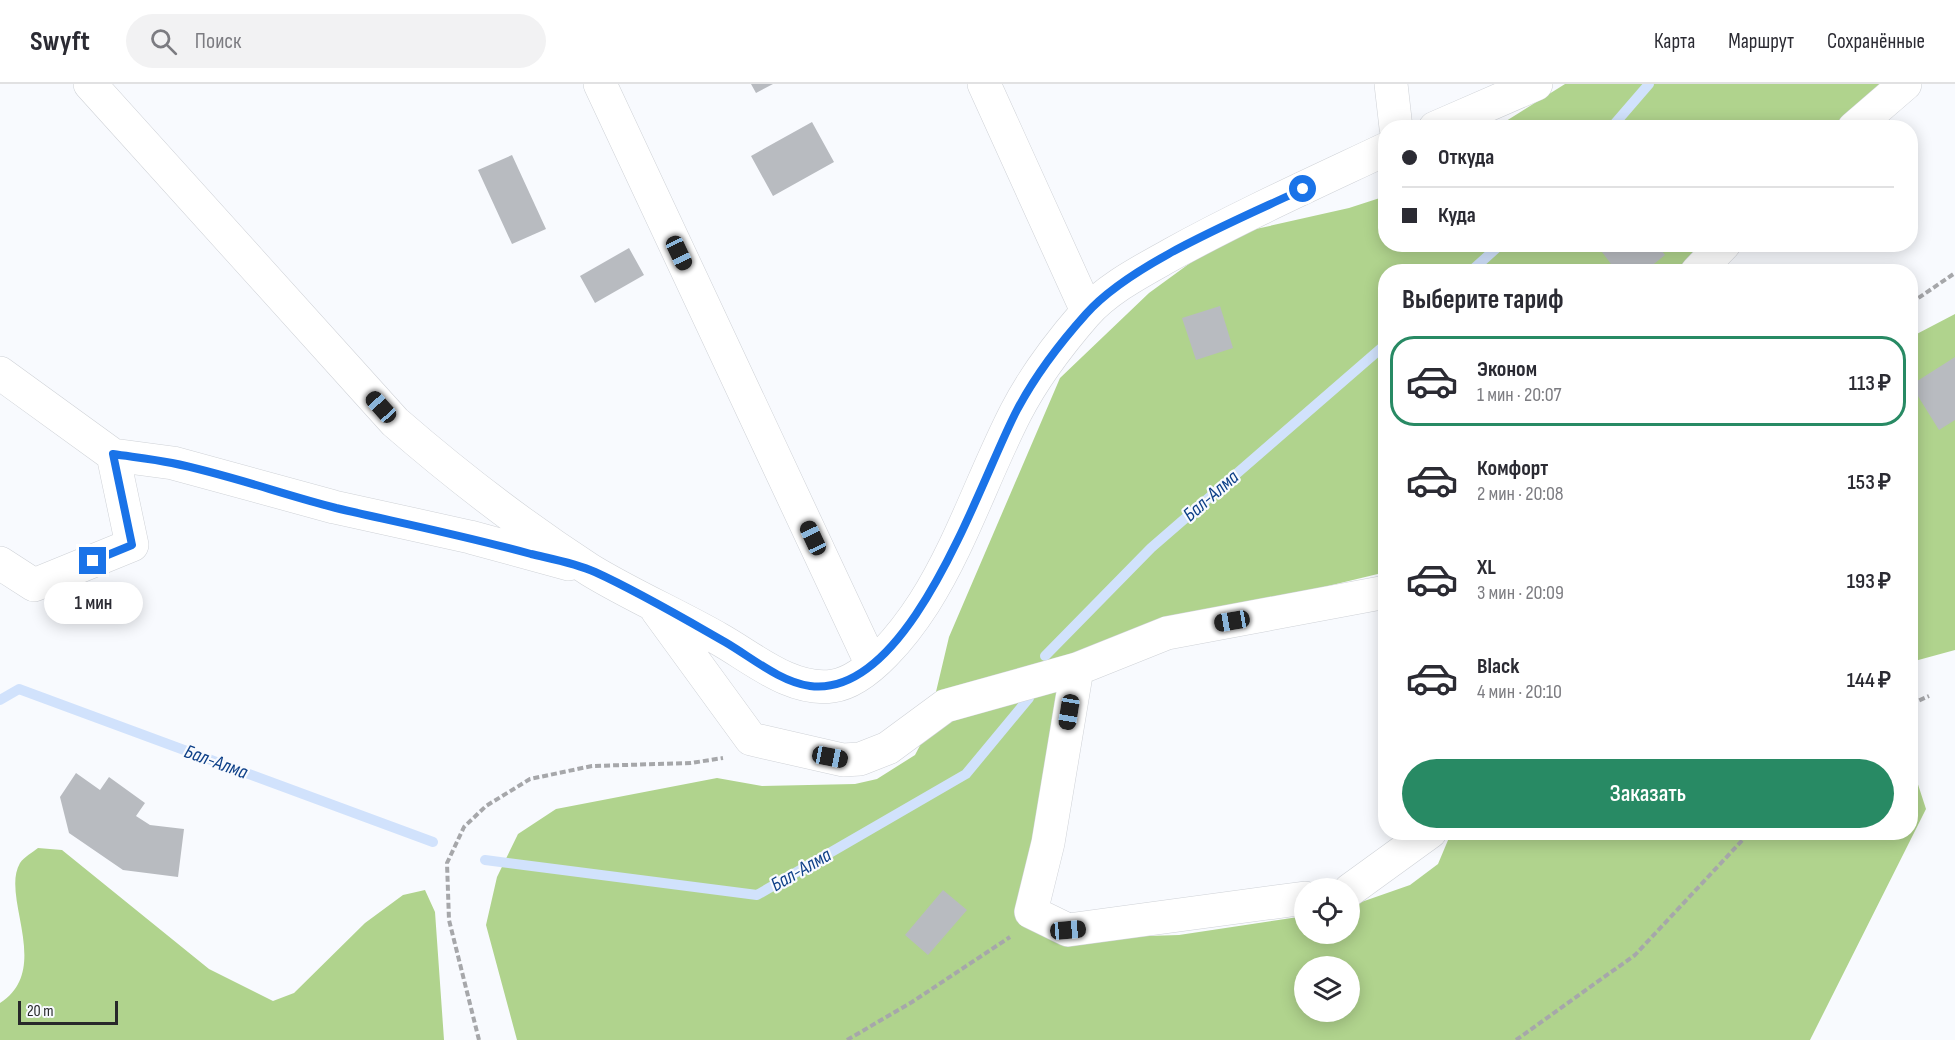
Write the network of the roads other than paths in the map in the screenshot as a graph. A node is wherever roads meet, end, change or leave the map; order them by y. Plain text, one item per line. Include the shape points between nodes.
1 (90, 84) edge
2 (600, 84) edge
3 (984, 84) edge
4 (1391, 84) edge
5 (1536, 84) edge
6 (1905, 84) edge
7 (1395, 120) edge
8 (1453, 120) edge
9 (1863, 120) edge
10 (1378, 153) edge
11 (1716, 252) edge
12 (1705, 264) edge
13 (1087, 312) junction
14 (0, 373) edge
15 (113, 454) junction
16 (0, 563) edge
17 (592, 571) junction
18 (1378, 593) edge
19 (651, 602) junction
20 (872, 665) junction
21 (1077, 669) junction
22 (1419, 840) edge
23 (1360, 883) edge
24 (1294, 899) edge

1 - 17 lane via 395,422 445,465
2 - 20 lane
3 - 13 lane
4 - 7 lane
5 - 8 lane
6 - 9 lane
10 - 13 lane via 1199,239 1130,277
11 - 12 lane
13 - 20 lane via 1037,375 1016,412 924,603 900,637
14 - 15 lane
15 - 16 lane via 132,545 34,585
15 - 17 lane via 173,463
17 - 19 lane
18 - 21 lane via 1167,633
19 - 20 lane via 777,674 808,686 835,686
19 - 21 lane via 751,739 843,760 860,759 888,748 945,706
21 - 24 lane via 1048,843 1031,912 1068,930
22 - 23 lane

